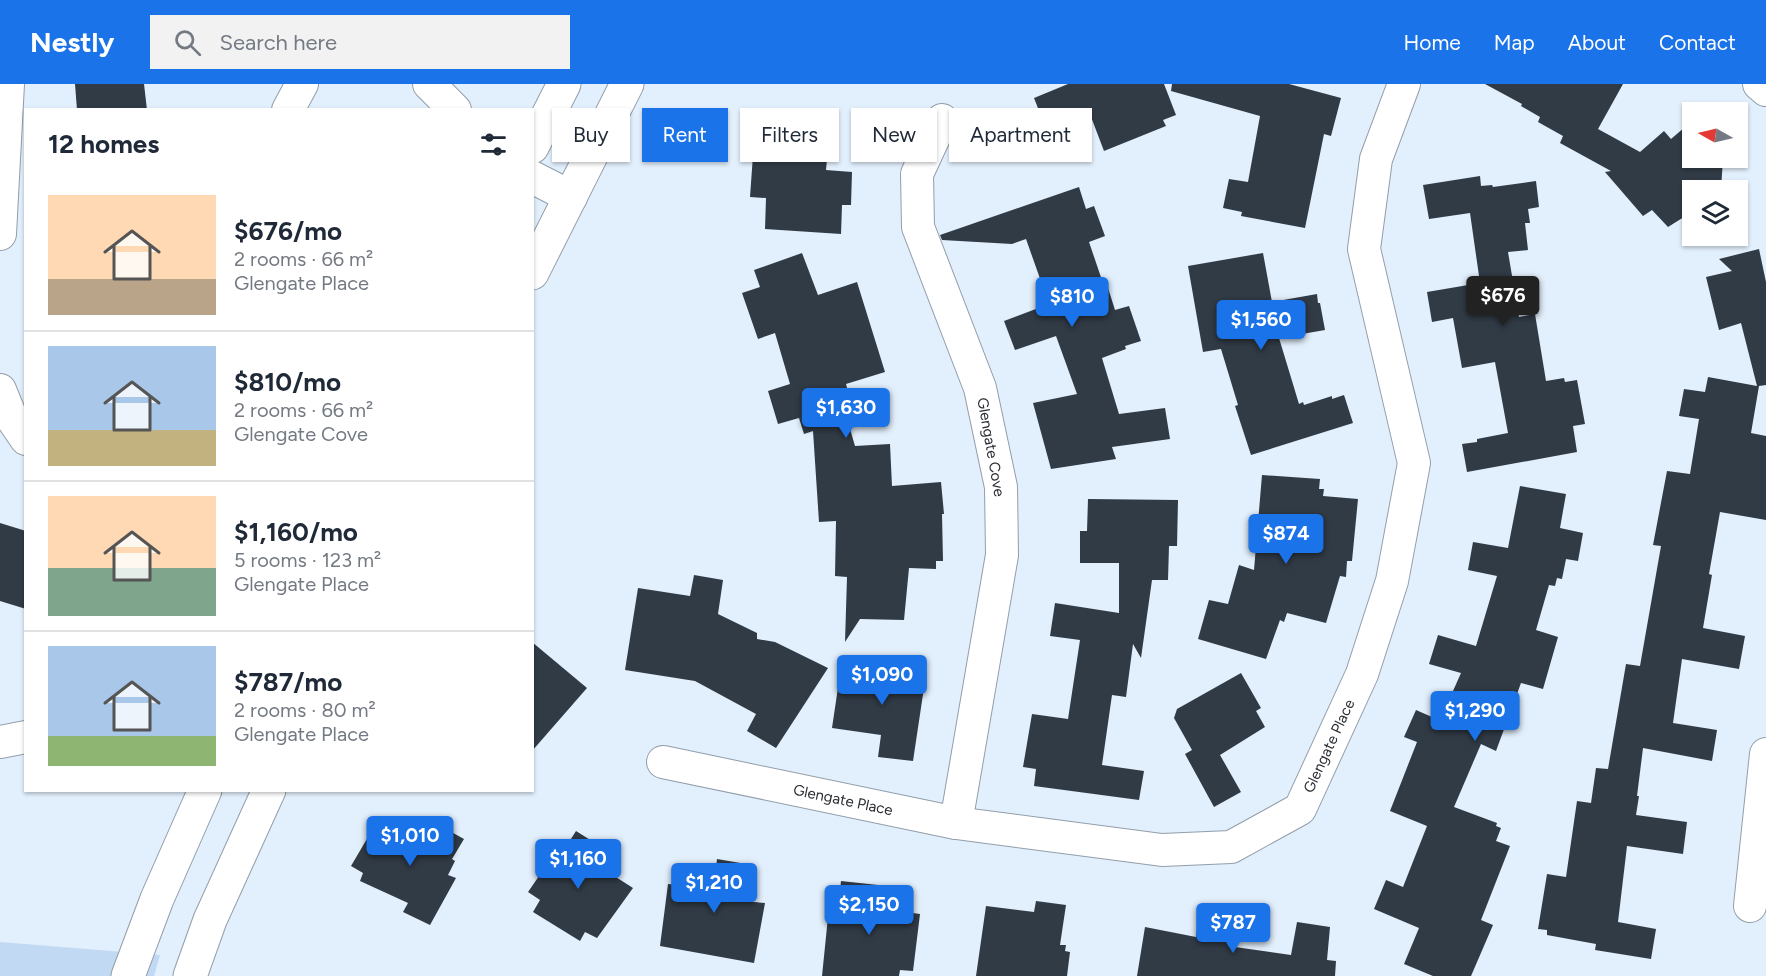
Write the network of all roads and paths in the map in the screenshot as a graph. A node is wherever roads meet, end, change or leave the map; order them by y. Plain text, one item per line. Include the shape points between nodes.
1 (8, 84) edge
2 (302, 84) edge
3 (429, 84) edge
4 (564, 84) edge
5 (627, 84) edge
6 (1404, 84) edge
7 (1759, 84) edge
8 (1766, 90) edge
9 (289, 108) edge
10 (453, 108) edge
11 (942, 120) dead end
12 (534, 143) edge
13 (534, 178) edge
14 (571, 197) junction
15 (0, 234) edge
16 (534, 269) edge
17 (0, 390) edge
18 (24, 436) edge
19 (24, 737) edge
20 (0, 742) edge
21 (1766, 754) edge
22 (663, 762) dead end
23 (204, 792) edge
24 (268, 792) edge
25 (956, 823) junction
26 (1750, 906) dead end
27 (128, 976) edge
28 (190, 976) edge

1 - 15 street
2 - 9 street
3 - 10 street
4 - 12 main road
5 - 14 main road
6 - 25 street, Glengate Place via 1376,159 1364,249 1414,464 1392,581 1362,674 1300,808 1231,847 1161,850
7 - 8 street
11 - 25 street, Glengate Cove via 918,174 918,227 980,388 1001,487 1002,555
13 - 14 street
14 - 16 main road
17 - 18 street
19 - 20 street
21 - 26 street
22 - 25 street, Glengate Place
23 - 27 main road
24 - 28 main road via 210,920

